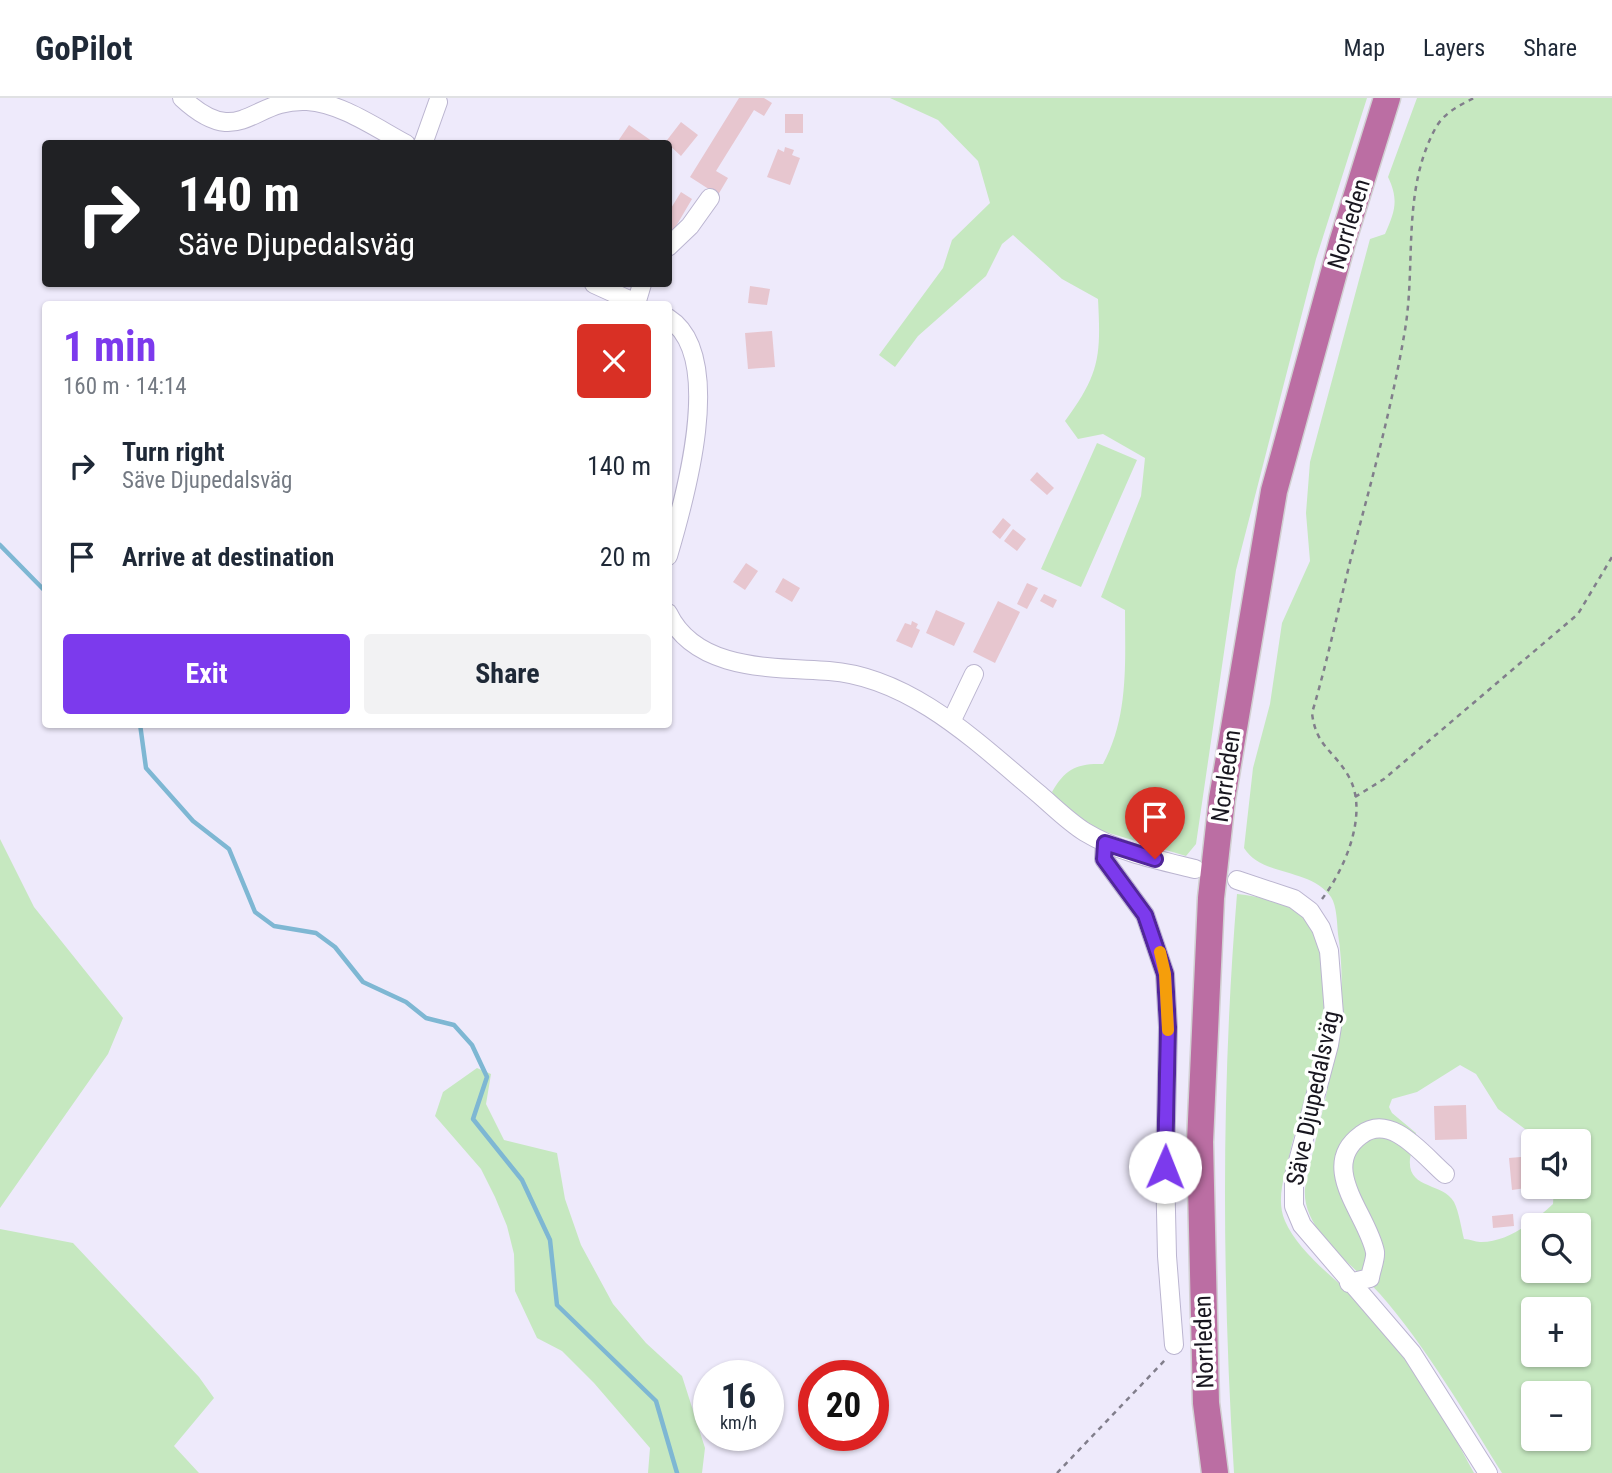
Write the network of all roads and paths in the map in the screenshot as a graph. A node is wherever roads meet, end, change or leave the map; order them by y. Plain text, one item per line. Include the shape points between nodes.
1 (182, 98) edge
2 (1387, 98) edge
3 (1474, 98) edge
4 (438, 103) dead end
5 (398, 140) edge
6 (424, 140) edge
7 (710, 198) dead end
8 (672, 243) edge
9 (600, 287) edge
10 (631, 301) edge
11 (672, 320) edge
12 (672, 541) edge
13 (1612, 557) edge
14 (672, 618) edge
15 (974, 674) dead end
16 (951, 722) junction
17 (1355, 797) junction
18 (1105, 843) junction
19 (1195, 869) dead end
20 (1237, 880) dead end
21 (1310, 911) junction
22 (1445, 1174) dead end
23 (1349, 1283) junction
24 (1174, 1345) joint
25 (1057, 1473) edge
26 (1215, 1473) edge
27 (1488, 1473) edge

1 - 5 street via 201,114 228,122 308,101 344,112
2 - 26 highway, Norrleden via 1274,491 1222,799 1210,911 1199,1142 1206,1403
3 - 17 path via 1451,110 1434,130 1421,172 1410,216 1405,332 1379,454 1311,713 1314,734 1350,779
4 - 6 street
7 - 8 street
9 - 10 street
11 - 12 street via 687,338 698,401 691,470
13 - 17 path via 1578,614 1384,779
14 - 16 street via 687,639 719,656 752,665 861,676
15 - 16 street
16 - 18 street via 1082,830
17 - 21 path via 1358,810 1341,862 1324,896
18 - 19 street
18 - 24 street via 1104,859 1145,915 1165,974 1167,1231
20 - 21 street via 1294,899
21 - 23 street, Säve Djupedalsväg via 1329,951 1334,1014 1294,1176 1294,1206 1303,1225
22 - 23 street via 1401,1135 1385,1127 1366,1130 1352,1141 1344,1160 1344,1180 1376,1253 1370,1278
23 - 27 street, Säve Djupedalsväg via 1412,1353
24 - 25 path via 1167,1358

